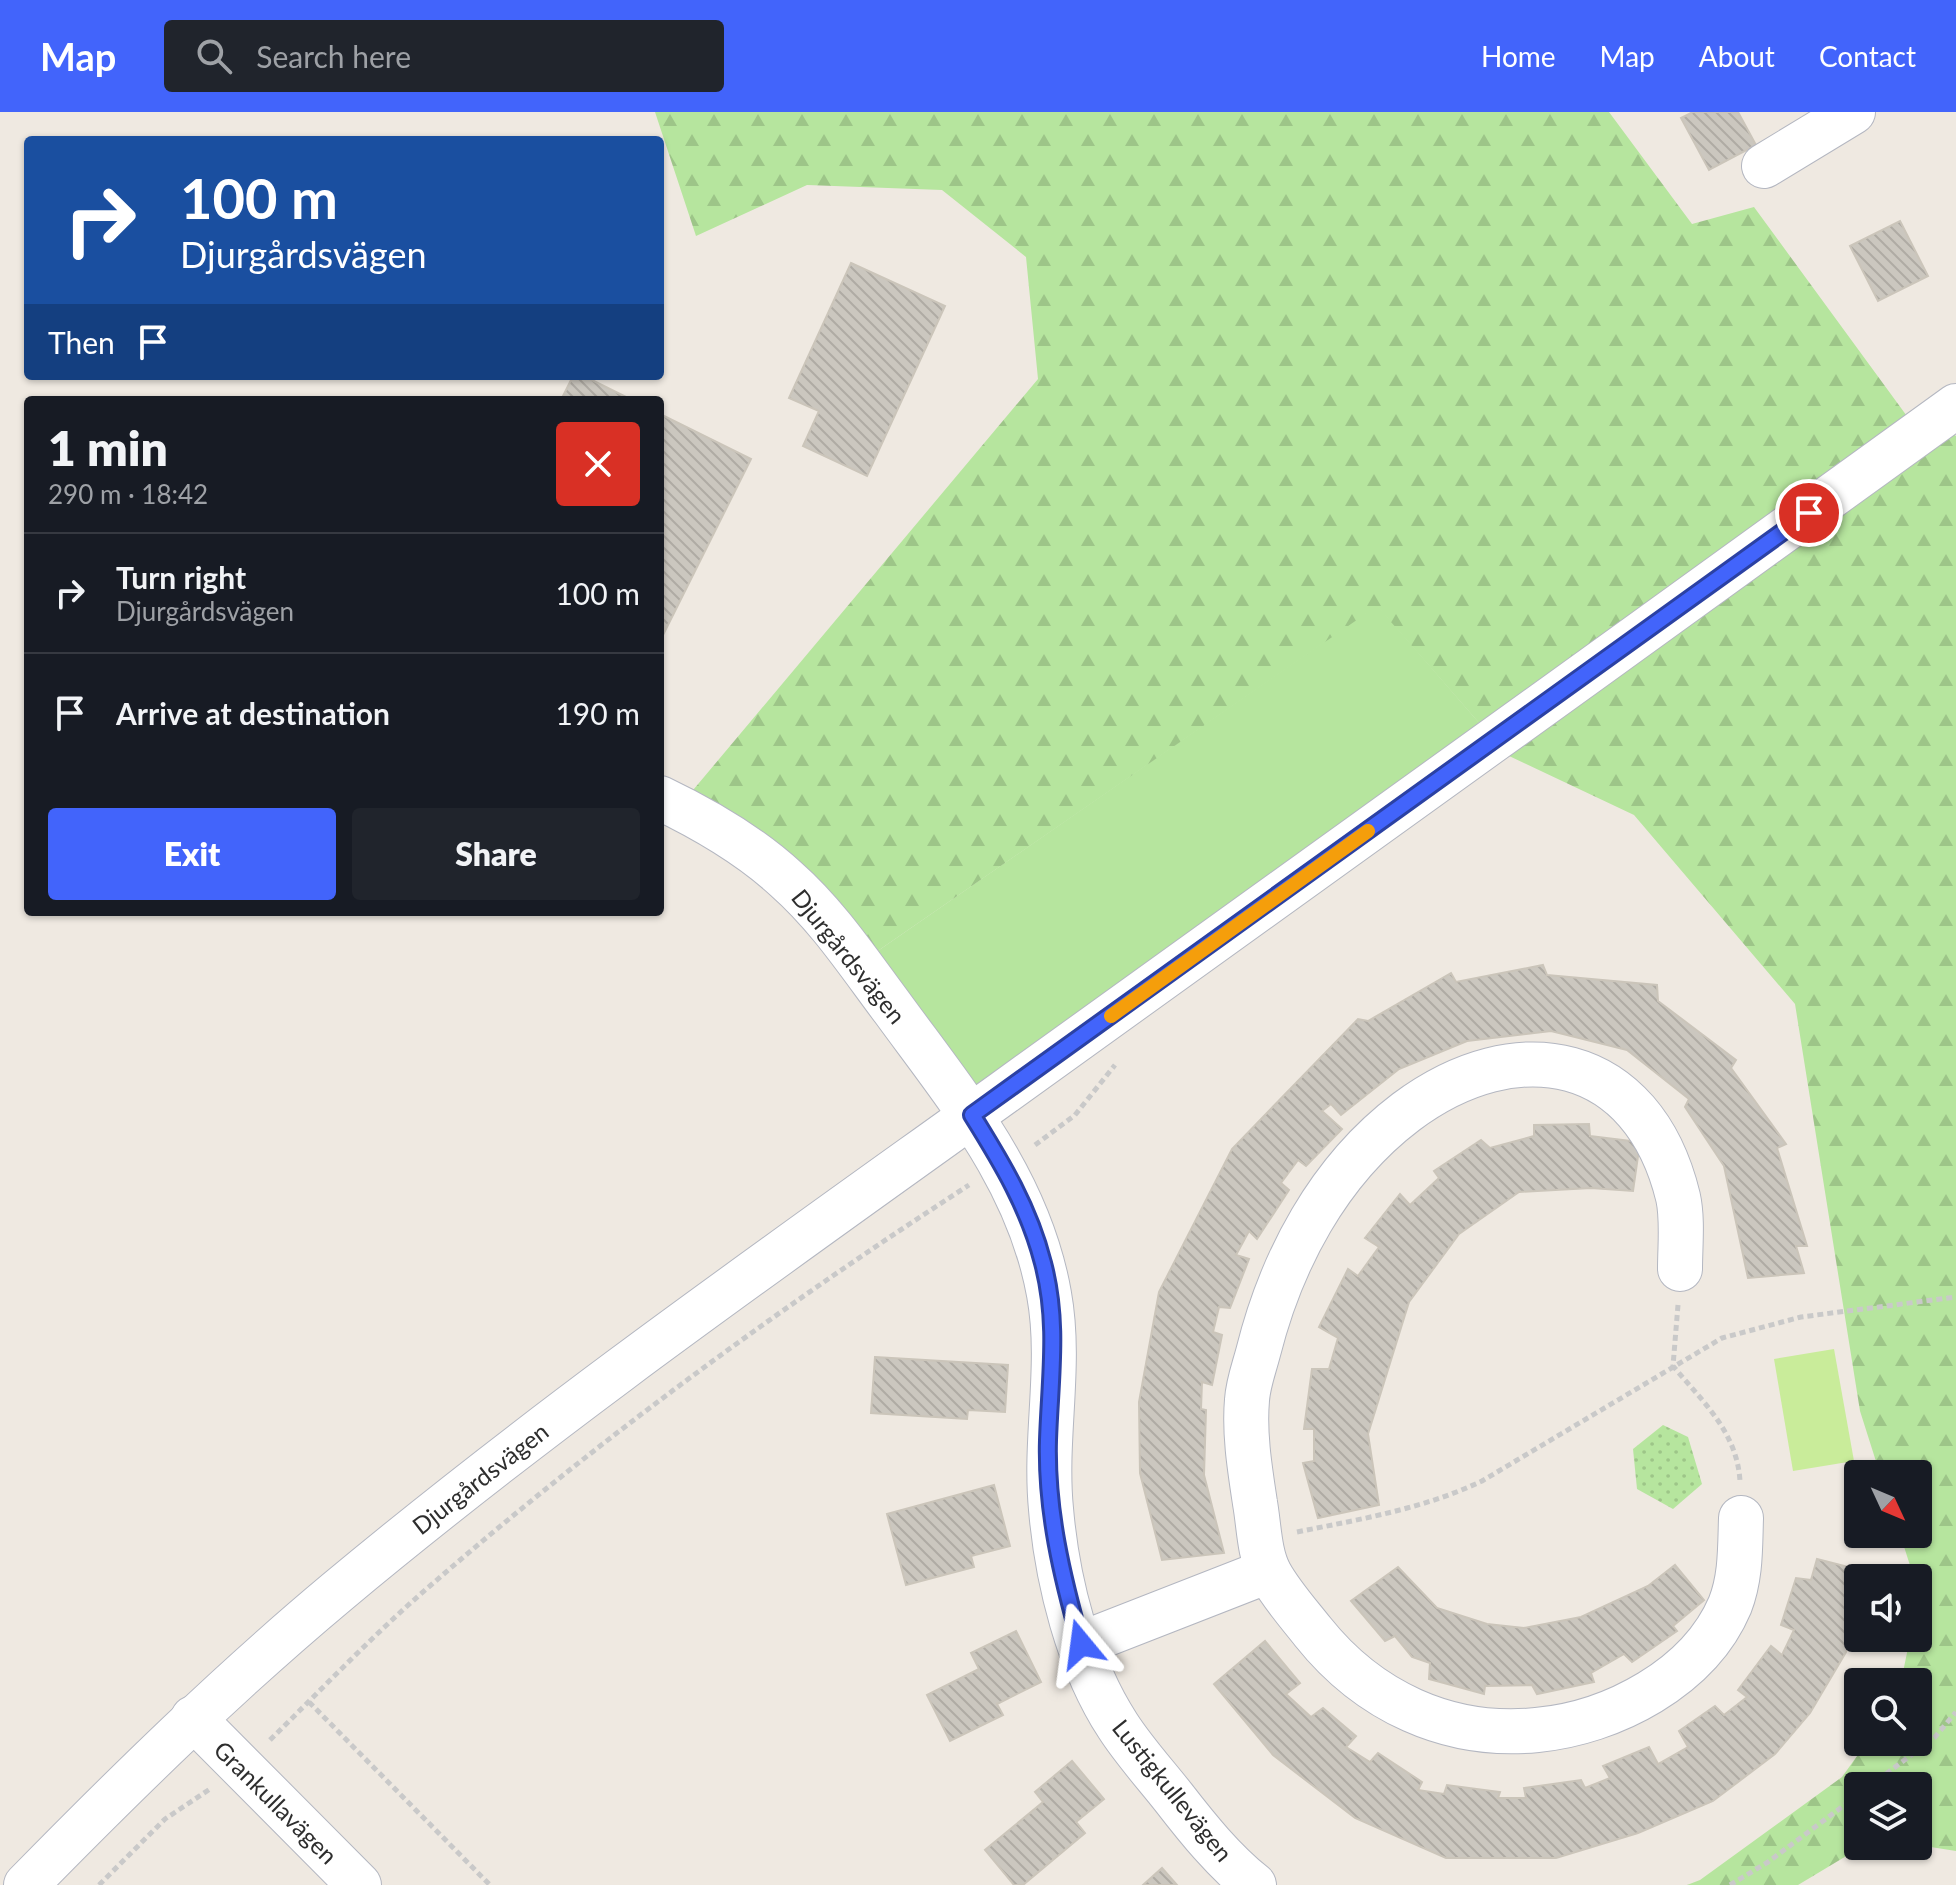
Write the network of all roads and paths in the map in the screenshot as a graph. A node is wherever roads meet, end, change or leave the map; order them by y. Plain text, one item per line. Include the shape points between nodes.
1 (1853, 112) edge
2 (1764, 166) dead end
3 (1956, 406) edge
4 (664, 800) edge
5 (1117, 1062) dead end
6 (972, 1115) junction
7 (1004, 1167) junction
8 (1680, 1269) joint
9 (1956, 1297) edge
10 (1673, 1366) junction
11 (1741, 1518) joint
12 (1264, 1555) junction
13 (1081, 1644) junction
14 (309, 1702) junction
15 (1956, 1712) edge
16 (193, 1718) junction
17 (241, 1767) junction
18 (1889, 1772) edge
19 (1844, 1805) edge
20 (26, 1885) edge
21 (99, 1885) edge
22 (359, 1885) edge
23 (490, 1885) edge
24 (1254, 1885) edge
25 (1730, 1885) edge

1 - 2 street
3 - 6 street, Djurgårdsvägen
4 - 6 street, Djurgårdsvägen via 716,827 787,879 826,919
5 - 7 path via 1075,1115
6 - 7 street, Lustigkullevägen
6 - 16 street, Djurgårdsvägen via 418,1526
7 - 13 street, Lustigkullevägen via 1034,1231 1050,1298 1055,1359 1048,1441 1051,1510 1062,1578
7 - 14 path via 895,1233 637,1418 429,1586
8 - 10 path
8 - 12 street via 1679,1201 1669,1168 1624,1095 1592,1074 1549,1065 1510,1066 1470,1076 1406,1112 1365,1148 1329,1193 1299,1239 1271,1300 1247,1398 1248,1459
9 - 10 path via 1787,1320 1722,1338
10 - 11 path via 1734,1445
10 - 12 path via 1451,1496
11 - 12 street via 1739,1571 1731,1602 1702,1648 1651,1692 1576,1724 1508,1733 1426,1719 1351,1674 1323,1645
12 - 13 street
13 - 24 street, Lustigkullevägen via 1117,1726 1199,1830
14 - 17 path
14 - 23 path
15 - 18 path via 1935,1737
16 - 17 street, Grankullavägen
16 - 20 street, Djurgårdsvägen
17 - 21 path via 165,1819
17 - 22 street, Grankullavägen
19 - 25 path

